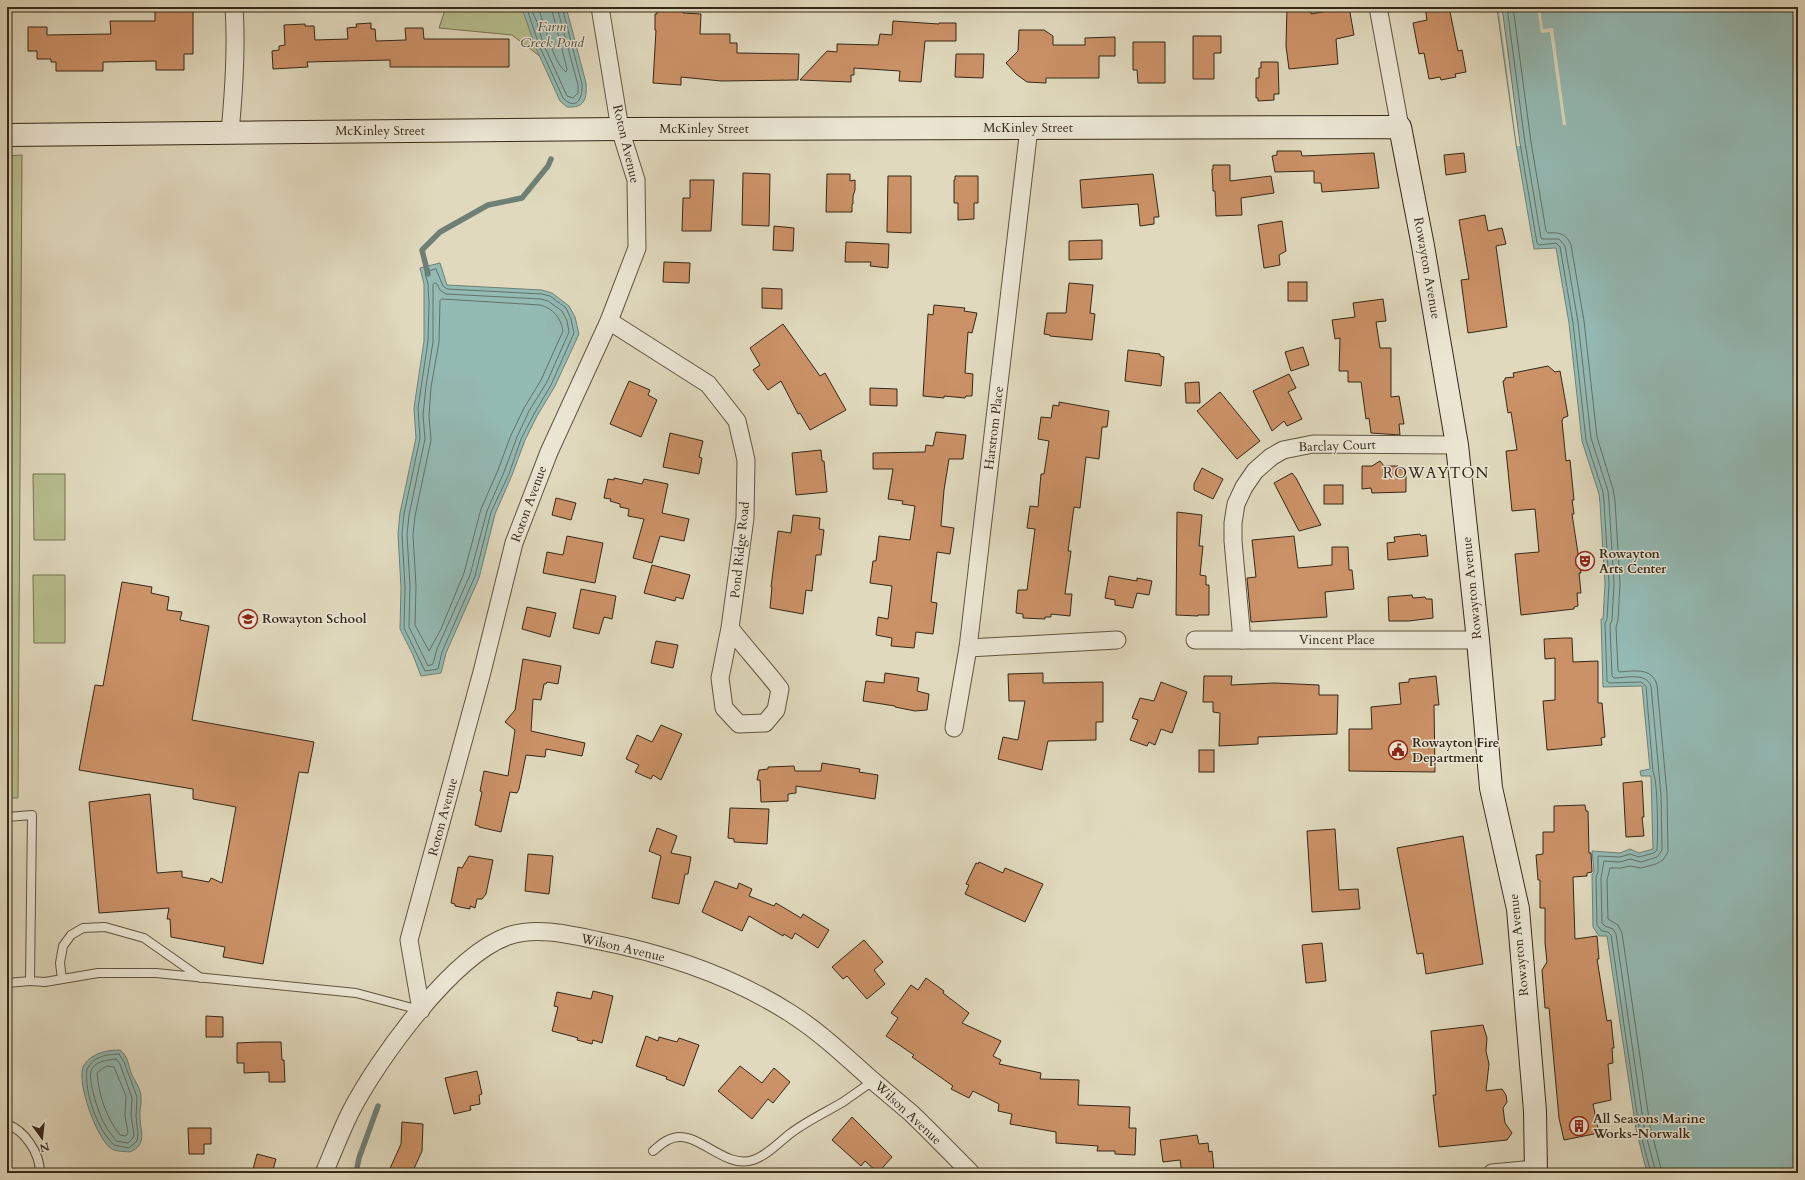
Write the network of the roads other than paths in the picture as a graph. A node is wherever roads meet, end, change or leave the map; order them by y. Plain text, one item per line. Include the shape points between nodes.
1 (234, 7) edge
2 (600, 7) edge
3 (1378, 7) edge
4 (1400, 127) junction
5 (1029, 128) junction
6 (620, 129) junction
7 (230, 132) junction
8 (7, 135) edge
9 (609, 321) junction
10 (1457, 445) junction
11 (730, 628) junction
12 (1117, 640) dead end
13 (1195, 640) dead end
14 (1242, 640) junction
15 (1478, 640) junction
16 (968, 648) junction
17 (954, 728) dead end
18 (7, 817) edge
19 (202, 978) junction
20 (62, 979) junction
21 (30, 981) junction
22 (7, 983) edge
23 (421, 1010) junction
24 (873, 1081) junction
25 (7, 1124) edge
26 (653, 1151) dead end
27 (1536, 1171) edge
28 (40, 1173) edge
29 (324, 1173) edge
30 (971, 1173) edge
31 (1492, 1173) edge

1 - 7 street via 235,83
2 - 6 street, Roton Avenue
3 - 4 street, Rowayton Avenue
4 - 5 main road, McKinley Street
4 - 10 main road, Rowayton Avenue
5 - 6 main road, McKinley Street
5 - 16 street, Harstrom Place
6 - 7 main road, McKinley Street
6 - 9 street, Roton Avenue via 636,180 637,248
7 - 8 main road, McKinley Street
9 - 11 street, Pond Ridge Road via 708,384 737,421 746,460 746,518
9 - 23 street, Roton Avenue via 549,452 514,543 482,672 409,940
10 - 14 street, Barclay Court via 1313,444 1283,450 1255,471 1236,504 1233,523
10 - 15 main road, Rowayton Avenue
11 - 11 street, Pond Ridge Road via 720,678 724,708 739,724 765,723 776,710 780,689
12 - 16 street
13 - 14 street, Vincent Place
14 - 15 street, Vincent Place
15 - 27 main road, Rowayton Avenue via 1491,788 1518,909 1535,1111
16 - 17 street, Harstrom Place
18 - 21 lane via 32,815
19 - 20 lane via 156,973 105,973
19 - 20 lane via 144,938 105,927 83,928 71,935 63,946 60,963
19 - 23 lane via 356,993
20 - 21 lane
21 - 22 lane
23 - 24 street, Wilson Avenue via 457,970 488,946 508,936 527,932 564,934 642,950 708,971 788,1012 818,1032
23 - 29 street, Wilson Avenue via 370,1078 350,1112
24 - 26 lane via 754,1160 730,1159 684,1136 667,1140
24 - 30 street, Wilson Avenue
25 - 28 lane via 16,1127 31,1144 40,1166
27 - 31 street

